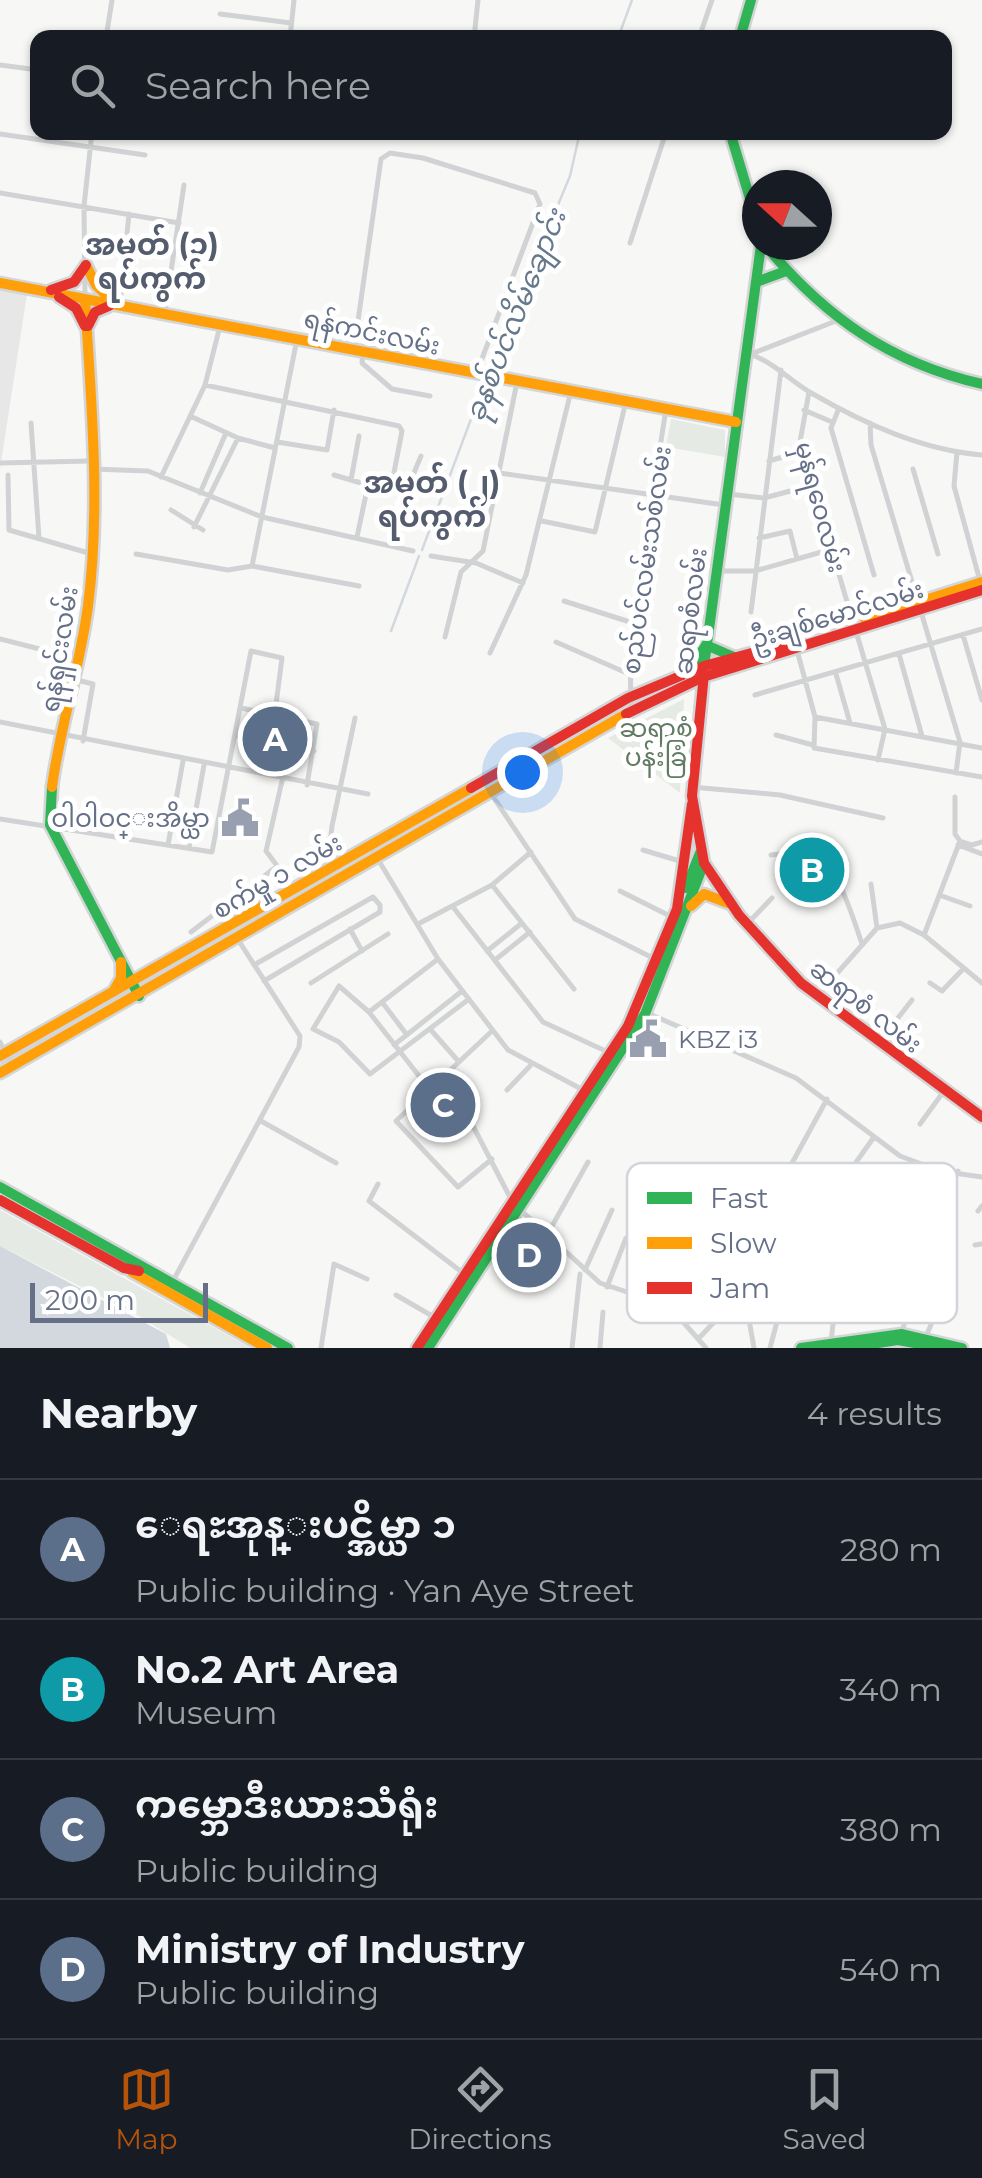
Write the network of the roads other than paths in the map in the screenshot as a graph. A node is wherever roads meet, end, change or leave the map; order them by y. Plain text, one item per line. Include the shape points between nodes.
1 (112, 0) edge
2 (294, 0) edge
3 (478, 0) edge
4 (712, 0) edge
5 (751, 0) edge
6 (220, 14) dead end
7 (291, 23) junction
8 (107, 30) edge
9 (291, 30) edge
10 (475, 30) edge
11 (701, 30) edge
12 (742, 30) edge
13 (0, 65) edge
14 (30, 69) edge
15 (0, 134) edge
16 (30, 138) edge
17 (45, 140) edge
18 (91, 140) edge
19 (663, 140) edge
20 (732, 140) edge
21 (90, 146) junction
22 (145, 155) dead end
23 (742, 172) edge
24 (184, 186) dead end
25 (0, 193) edge
26 (84, 206) junction
27 (129, 214) junction
28 (179, 223) junction
29 (630, 243) dead end
30 (760, 260) edge
31 (776, 260) edge
32 (86, 265) junction
33 (786, 272) junction
34 (0, 282) edge
35 (756, 282) junction
36 (46, 291) junction
37 (86, 299) junction
38 (118, 304) junction
39 (165, 311) junction
40 (836, 321) junction
41 (221, 322) junction
42 (87, 330) junction
43 (298, 336) junction
44 (358, 350) junction
45 (749, 353) junction
46 (781, 370) junction
47 (483, 376) junction
48 (517, 382) junction
49 (982, 384) edge
50 (205, 385) junction
51 (571, 391) junction
52 (809, 392) junction
53 (430, 396) dead end
54 (285, 400) junction
55 (626, 401) junction
56 (840, 408) junction
57 (666, 409) junction
58 (334, 410) junction
59 (804, 410) junction
60 (190, 416) junction
61 (32, 422) dead end
62 (736, 422) junction
63 (832, 422) junction
64 (870, 423) junction
65 (226, 432) junction
66 (359, 436) dead end
67 (238, 438) junction
68 (276, 445) junction
69 (803, 450) junction
70 (958, 452) junction
71 (421, 456) dead end
72 (982, 456) edge
73 (769, 460) junction
74 (0, 463) edge
75 (35, 464) junction
76 (90, 465) junction
77 (913, 469) dead end
78 (498, 473) junction
79 (8, 475) dead end
80 (334, 476) dead end
81 (162, 477) junction
82 (351, 480) junction
83 (552, 480) junction
84 (392, 482) junction
85 (368, 485) junction
86 (813, 485) junction
87 (606, 488) junction
88 (200, 493) junction
89 (654, 496) junction
90 (208, 497) junction
91 (764, 498) junction
92 (725, 499) junction
93 (170, 510) dead end
94 (262, 517) junction
95 (542, 521) junction
96 (194, 527) junction
97 (203, 530) dead end
98 (357, 537) junction
99 (39, 538) junction
100 (760, 538) junction
101 (832, 549) junction
102 (412, 552) dead end
103 (92, 554) junction
104 (136, 554) dead end
105 (938, 554) dead end
106 (431, 556) dead end
107 (797, 559) junction
108 (476, 562) junction
109 (252, 566) junction
110 (715, 570) junction
111 (756, 571) junction
112 (874, 575) dead end
113 (524, 584) junction
114 (981, 585) edge
115 (359, 586) dead end
116 (564, 601) dead end
117 (919, 606) junction
118 (751, 612) dead end
119 (633, 623) junction
120 (854, 625) junction
121 (982, 628) edge
122 (963, 634) junction
123 (445, 637) dead end
124 (0, 639) edge
125 (556, 642) dead end
126 (931, 644) junction
127 (706, 645) junction
128 (796, 646) junction
129 (490, 653) dead end
130 (899, 654) junction
131 (82, 660) junction
132 (740, 661) junction
133 (866, 664) junction
134 (704, 672) junction
135 (628, 674) junction
136 (836, 674) junction
137 (78, 680) junction
138 (678, 683) junction
139 (806, 683) junction
140 (755, 695) dead end
141 (982, 700) edge
142 (627, 704) junction
143 (698, 706) junction
144 (241, 708) junction
145 (274, 712) junction
146 (816, 717) junction
147 (355, 718) dead end
148 (0, 722) edge
149 (850, 723) junction
150 (885, 729) junction
151 (776, 735) dead end
152 (236, 736) junction
153 (922, 736) junction
154 (64, 738) junction
155 (83, 741) junction
156 (960, 742) junction
157 (813, 746) junction
158 (982, 748) edge
159 (314, 751) junction
160 (878, 760) junction
161 (183, 761) junction
162 (204, 765) junction
163 (230, 770) junction
164 (956, 773) junction
165 (982, 778) edge
166 (282, 781) junction
167 (306, 784) junction
168 (692, 787) junction
169 (340, 790) junction
170 (468, 790) junction
171 (490, 792) junction
172 (368, 794) dead end
173 (955, 797) dead end
174 (474, 802) junction
175 (692, 804) junction
176 (418, 818) junction
177 (883, 818) dead end
178 (0, 819) edge
179 (50, 825) junction
180 (426, 829) junction
181 (982, 842) edge
182 (959, 843) junction
183 (168, 844) junction
184 (370, 846) junction
185 (189, 848) junction
186 (643, 850) dead end
187 (531, 852) junction
188 (982, 854) edge
189 (771, 855) dead end
190 (378, 858) junction
191 (702, 858) junction
192 (341, 862) junction
193 (686, 862) junction
194 (277, 867) junction
195 (829, 870) junction
196 (813, 880) dead end
197 (871, 884) dead end
198 (492, 885) junction
199 (299, 887) junction
200 (841, 888) junction
201 (620, 891) dead end
202 (241, 893) junction
203 (310, 896) junction
204 (942, 896) junction
205 (772, 898) dead end
206 (824, 898) dead end
207 (732, 906) junction
208 (970, 906) dead end
209 (454, 907) junction
210 (249, 914) junction
211 (678, 914) junction
212 (522, 923) junction
213 (418, 924) junction
214 (747, 924) junction
215 (877, 928) junction
216 (350, 929) junction
217 (252, 930) junction
218 (191, 932) dead end
219 (530, 932) junction
220 (388, 934) dead end
221 (924, 935) junction
222 (237, 938) junction
223 (862, 944) junction
224 (187, 950) junction
225 (362, 951) junction
226 (487, 951) junction
227 (663, 954) junction
228 (438, 959) junction
229 (495, 960) junction
230 (121, 962) junction
231 (194, 964) junction
232 (254, 966) junction
233 (964, 968) junction
234 (264, 981) junction
235 (132, 982) junction
236 (311, 983) dead end
237 (930, 983) dead end
238 (982, 983) edge
239 (574, 989) dead end
240 (463, 990) junction
241 (110, 995) junction
242 (139, 996) junction
243 (816, 997) junction
244 (469, 999) junction
245 (912, 1000) dead end
246 (382, 1002) junction
247 (641, 1010) junction
248 (369, 1012) junction
249 (430, 1029) junction
250 (492, 1031) junction
251 (407, 1035) junction
252 (878, 1043) junction
253 (394, 1045) junction
254 (2, 1050) edge
255 (400, 1053) junction
256 (616, 1056) junction
257 (459, 1062) junction
258 (12, 1066) junction
259 (530, 1066) junction
260 (0, 1073) edge
261 (432, 1086) junction
262 (508, 1090) dead end
263 (585, 1091) junction
264 (944, 1091) junction
265 (828, 1099) junction
266 (982, 1117) edge
267 (260, 1121) junction
268 (920, 1124) dead end
269 (874, 1137) junction
270 (492, 1159) junction
271 (588, 1162) dead end
272 (336, 1163) dead end
273 (792, 1163) edge
274 (858, 1163) edge
275 (919, 1163) edge
276 (958, 1172) edge
277 (982, 1177) edge
278 (378, 1184) dead end
279 (0, 1187) edge
280 (0, 1200) edge
281 (516, 1206) junction
282 (612, 1210) dead end
283 (547, 1235) junction
284 (626, 1238) dead end
285 (126, 1263) junction
286 (582, 1272) junction
287 (467, 1276) junction
288 (367, 1279) dead end
289 (166, 1284) junction
290 (607, 1287) junction
291 (627, 1291) edge
292 (396, 1295) dead end
293 (603, 1312) dead end
294 (434, 1318) junction
295 (684, 1323) edge
296 (713, 1323) edge
297 (750, 1323) edge
298 (777, 1323) edge
299 (833, 1323) edge
300 (904, 1323) edge
301 (934, 1323) edge
302 (903, 1331) junction
303 (698, 1339) junction
304 (928, 1339) junction
305 (831, 1342) junction
306 (868, 1346) edge
307 (267, 1348) edge
308 (278, 1348) edge
309 (291, 1348) edge
310 (320, 1348) edge
311 (417, 1348) edge
312 (428, 1348) edge
313 (572, 1348) edge
314 (600, 1348) edge
315 (706, 1348) edge
316 (754, 1348) edge
317 (770, 1348) edge
318 (801, 1348) edge
319 (845, 1348) edge
320 (941, 1348) edge
321 (962, 1348) edge

1 - 8 street
2 - 7 street
3 - 10 street
4 - 11 street
5 - 12 main road
6 - 7 street
7 - 9 street
13 - 14 street
15 - 16 street
17 - 21 street
18 - 21 street
19 - 29 street
20 - 23 main road
21 - 22 street
21 - 26 street
24 - 28 street
25 - 26 street
26 - 27 street
26 - 32 street
27 - 28 street
27 - 38 street
28 - 39 street
30 - 35 main road, ဆရာစံလမ်း
31 - 33 main road
32 - 36 main road via 74,282
32 - 37 street
32 - 38 main road
33 - 35 main road
33 - 40 main road
34 - 36 main road, ရန်ကင်းလမ်း
35 - 45 main road, ဆရာစံလမ်း
36 - 37 main road, ရန်ကင်းလမ်း
36 - 42 main road via 76,308
37 - 38 main road, ရန်ကင်းလမ်း
37 - 42 main road, ရန်ရှင်းလမ်း
38 - 39 main road, ရန်ကင်းလမ်း
38 - 42 main road via 96,312
39 - 41 main road, ရန်ကင်းလမ်း
40 - 45 street
40 - 49 main road via 917,366
41 - 43 main road, ရန်ကင်းလမ်း
41 - 50 street
42 - 76 main road, ရန်ရှင်းလမ်း
43 - 44 main road, ရန်ကင်းလမ်း
43 - 54 street
44 - 47 main road, ရန်ကင်းလမ်း
44 - 47 street via 381,159 423,158 536,193 540,204
44 - 53 street via 362,363 392,388
45 - 46 street
45 - 62 main road, ဆရာစံလမ်း
46 - 52 street
46 - 73 street
47 - 48 main road, ရန်ကင်းလမ်း
48 - 51 main road, ရန်ကင်းလမ်း
48 - 78 street
50 - 54 street
50 - 60 street
51 - 55 main road, ရန်ကင်းလမ်း
51 - 83 street
52 - 56 street
52 - 59 street, မှန်ရဝေလမ်း
54 - 58 street
54 - 68 street
55 - 57 main road, ရန်ကင်းလမ်း
55 - 87 street
56 - 63 street
56 - 64 street
57 - 62 main road, ရန်ကင်းလမ်း
57 - 89 street, စည်ပင်လမ်းသစ်လမ်း
58 - 68 street via 327,450
58 - 84 street via 399,426
59 - 63 street
59 - 69 street, မှန်ရဝေလမ်း
60 - 65 street
60 - 81 street
61 - 75 street
62 - 92 main road, ဆရာစံလမ်း
63 - 112 street
64 - 70 street
64 - 117 street
65 - 67 street
65 - 88 street
66 - 82 street
67 - 68 street
67 - 90 street
68 - 94 street
69 - 73 street
69 - 86 street, မှန်ရဝေလမ်း
70 - 72 street
70 - 114 street via 954,486
71 - 84 street via 411,480
73 - 91 street
74 - 75 street
75 - 76 street
75 - 99 street
76 - 81 street
76 - 103 main road, ရန်ရှင်းလမ်း
77 - 105 street
78 - 83 street
78 - 108 street via 484,551
79 - 99 street via 7,528
80 - 82 street
81 - 88 street
82 - 85 street
83 - 87 street
83 - 95 street
84 - 85 street
85 - 98 street
86 - 91 street
86 - 101 street, မှန်ရဝေလမ်း
87 - 89 street
87 - 95 street via 595,532
88 - 90 street
89 - 92 street
89 - 119 street, စည်ပင်လမ်းသစ်လမ်း
90 - 94 street
90 - 96 street
91 - 92 street
91 - 100 street
92 - 110 main road, ဆရာစံလမ်း
93 - 96 street
94 - 98 street
94 - 109 street
95 - 113 street
96 - 97 street
98 - 102 street
99 - 103 street
100 - 107 street via 790,531
100 - 111 street
101 - 107 street
101 - 120 street, မှန်ရဝေလမ်း
103 - 131 main road, ရန်ရှင်းလမ်း
104 - 109 street via 228,570
106 - 108 street
107 - 111 street
108 - 113 street
108 - 123 street via 461,572
109 - 115 street
110 - 111 street
110 - 127 main road, ဆရာစံလမ်း
111 - 118 street
113 - 129 street
114 - 117 main road, ဦးချစ်မောင်လမ်း
116 - 119 street
117 - 120 main road, ဦးချစ်မောင်လမ်း
117 - 126 street
119 - 135 street, စည်ပင်လမ်းသစ်လမ်း
120 - 128 main road, ဦးချစ်မောင်လမ်း
120 - 132 main road, ဦးချစ်မောင်လမ်း
120 - 133 street, မှန်ရဝေလမ်း
121 - 122 street
122 - 126 street
122 - 141 street
124 - 131 street
125 - 135 street
126 - 130 street
126 - 156 street
127 - 132 main road
127 - 134 main road, ဆရာစံလမ်း
127 - 138 main road
128 - 132 main road, ဦးချစ်မောင်လမ်း
128 - 139 street
130 - 133 street
130 - 153 street
131 - 137 main road, ရန်ရှင်းလမ်း
132 - 134 main road, ဦးချစ်မောင်လမ်း
132 - 143 main road via 711,682
133 - 136 street
133 - 150 street, မှန်ရဝေလမ်း
134 - 138 main road
134 - 143 main road, ဆရာစံလမ်း
135 - 142 street, စည်ပင်လမ်းသစ်လမ်း
136 - 139 street
136 - 149 street
137 - 154 main road, ရန်ရှင်းလမ်း
137 - 155 street via 94,684
138 - 142 main road
138 - 143 main road
139 - 140 street
139 - 146 street
142 - 170 main road, စက်မှု ၁ လမ်း
142 - 171 main road, စက်မှု ၁ လမ်း
143 - 168 main road, ဆရာစံလမ်း
144 - 145 street
144 - 145 street via 252,650 282,658
144 - 152 street
145 - 159 street via 316,724
146 - 149 street
146 - 157 street
147 - 169 street
148 - 154 street
149 - 150 street
150 - 153 street
150 - 160 street
151 - 157 street
152 - 159 street
152 - 163 street
153 - 156 street
154 - 155 street
154 - 179 main road, ရန်ရှင်းလမ်း
155 - 161 street
156 - 158 street
156 - 164 street
157 - 160 street
159 - 167 street
160 - 164 street
161 - 162 street
161 - 183 street
162 - 163 street
162 - 185 street
163 - 166 street
163 - 185 street via 212,852
164 - 165 street
166 - 167 street
166 - 194 street via 266,851
167 - 169 street
168 - 175 main road, ဆရာစံလမ်း
168 - 177 street via 780,795
169 - 172 street
169 - 192 street via 330,842
170 - 174 main road
170 - 176 main road, စက်မှု ၁ လမ်း
171 - 174 main road, စက်မှု ၁ လမ်း
171 - 187 street
173 - 182 street
174 - 180 main road, စက်မှု ၁ လမ်း
175 - 191 main road, ဆရာစံလမ်း
175 - 193 main road
176 - 180 main road
176 - 184 main road, စက်မှု ၁ လမ်း
178 - 179 street
179 - 183 street
179 - 230 main road
180 - 190 main road, စက်မှု ၁ လမ်း
181 - 182 street
182 - 188 street
182 - 204 street
183 - 185 street
184 - 190 street
184 - 192 main road, စက်မှု ၁ လမ်း
186 - 193 street
187 - 198 street
187 - 227 street via 575,920
189 - 195 street via 814,854
190 - 203 main road, စက်မှု ၁ လမ်း
190 - 213 street
191 - 207 main road, ဆရာစံ လမ်း
191 - 211 main road
192 - 199 main road, စက်မှု ၁ လမ်း
193 - 211 main road
194 - 199 street
194 - 202 street
195 - 196 street
195 - 200 street
197 - 215 street
198 - 209 street
198 - 212 street
199 - 203 main road
199 - 210 main road, စက်မှု ၁ လမ်း
200 - 206 street
200 - 223 street
201 - 211 street
202 - 210 street
202 - 218 street
203 - 217 main road, စက်မှု ၁ လမ်း
204 - 208 street
204 - 221 street
205 - 214 street
207 - 211 main road via 704,894
207 - 214 main road, ဆရာစံ လမ်း
209 - 213 street
209 - 226 street
210 - 217 main road
210 - 224 main road, စက်မှု ၁ လမ်း
211 - 227 main road
212 - 219 street
212 - 226 street
213 - 228 street
214 - 243 main road, ဆရာစံ လမ်း
215 - 221 street via 900,923
215 - 223 street
216 - 225 street
216 - 232 street via 380,912 373,897
216 - 234 street
217 - 222 main road, စက်မှု ၁ လမ်း
219 - 229 street
219 - 239 street
220 - 225 street
221 - 233 street
222 - 231 main road, စက်မှု ၁ လမ်း
222 - 232 street
223 - 243 street
224 - 231 main road
224 - 235 main road, စက်မှု ၁ လမ်း
225 - 236 street
226 - 229 street
227 - 247 main road
228 - 240 street
228 - 246 street
229 - 256 street via 543,1022
230 - 235 main road
230 - 241 main road via 120,982
231 - 242 main road, စက်မှု ၁ လမ်း
232 - 234 street
233 - 237 street via 942,991
233 - 238 street
234 - 267 street via 300,1036
235 - 241 main road, စက်မှု ၁ လမ်း
235 - 242 main road
240 - 244 street
240 - 251 street
241 - 254 main road, စက်မှု ၁ လမ်း
242 - 258 main road, စက်မှု ၁ လမ်း
243 - 252 main road, ဆရာစံ လမ်း
244 - 249 street
244 - 250 street
245 - 252 street
246 - 248 street
246 - 251 street
247 - 256 main road
247 - 265 street via 796,1078
248 - 253 street
248 - 255 street via 338,986 313,1029 339,1042 370,1074
249 - 255 street
249 - 257 street
250 - 257 street
250 - 259 street
251 - 253 street
252 - 264 main road, ဆရာစံ လမ်း
253 - 255 street
254 - 258 street
255 - 261 street
256 - 263 main road
256 - 281 main road
257 - 261 street
258 - 260 main road, စက်မှု ၁ လမ်း
259 - 262 street
259 - 263 street
261 - 270 street via 455,1103
261 - 270 street via 398,1115 399,1125 458,1187
263 - 281 main road
264 - 266 main road, ဆရာစံ လမ်း
264 - 268 street
265 - 269 street
265 - 273 street
267 - 272 street
267 - 289 street
269 - 274 street
269 - 275 street
270 - 281 street
271 - 283 street
276 - 277 street
278 - 287 street via 369,1201
279 - 285 main road
280 - 285 main road
281 - 283 street
281 - 287 main road
282 - 286 street
283 - 286 street
284 - 290 street
285 - 289 main road
286 - 290 street
286 - 313 street
287 - 294 main road
287 - 312 main road
288 - 310 street via 334,1264
289 - 307 main road
289 - 308 main road
289 - 309 main road
290 - 291 street
292 - 294 street
293 - 314 street
294 - 311 main road
295 - 303 street
296 - 303 street
297 - 316 street
298 - 317 street
299 - 305 street
300 - 302 street
301 - 304 street
302 - 304 main road
302 - 305 main road
303 - 315 street
304 - 306 main road
304 - 320 main road
304 - 321 main road
305 - 318 main road
306 - 319 main road

